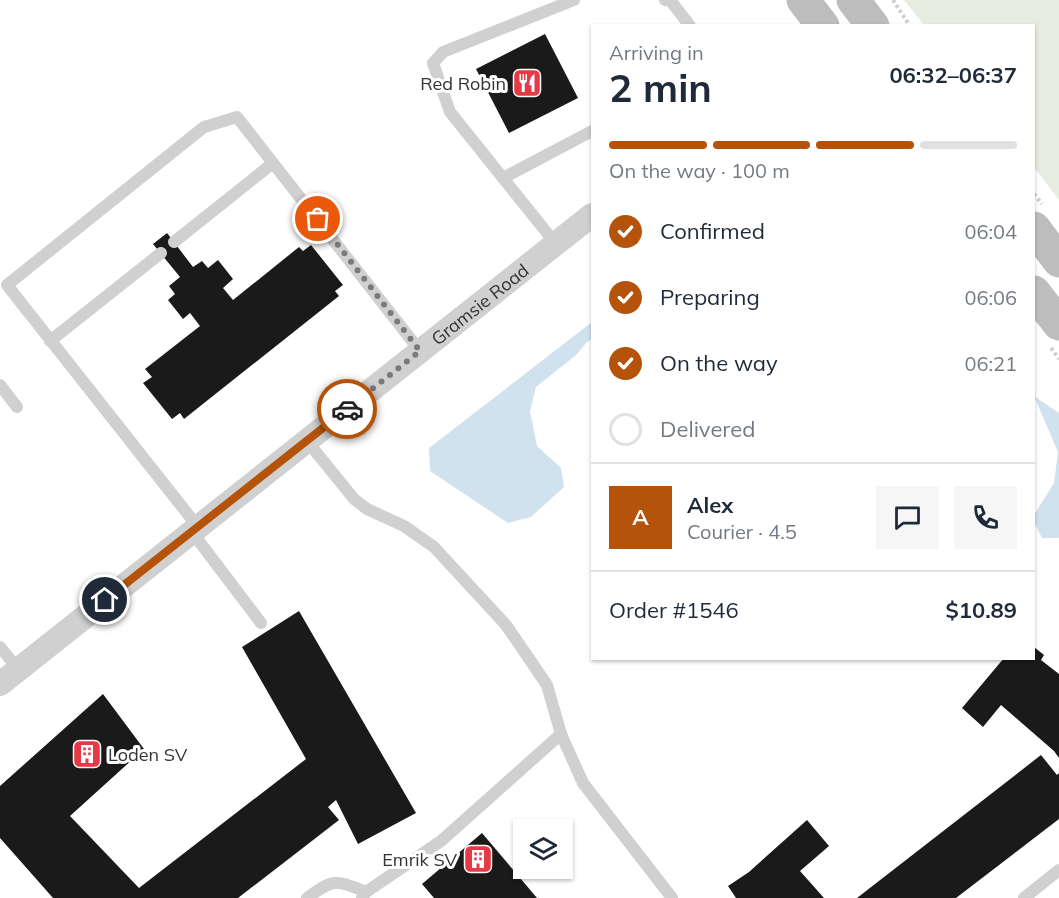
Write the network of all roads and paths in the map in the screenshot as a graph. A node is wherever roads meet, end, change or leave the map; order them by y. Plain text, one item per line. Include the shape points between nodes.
1 (574, 0) edge
2 (665, 0) edge
3 (803, 0) edge
4 (853, 0) edge
5 (893, 0) edge
6 (688, 24) edge
7 (821, 24) edge
8 (871, 24) edge
9 (909, 24) edge
10 (591, 132) edge
11 (273, 163) junction
12 (503, 178) junction
13 (591, 216) edge
14 (1035, 229) edge
15 (174, 242) dead end
16 (556, 244) junction
17 (161, 253) dead end
18 (1059, 261) edge
19 (1035, 293) edge
20 (1058, 320) edge
21 (50, 340) junction
22 (420, 351) junction
23 (0, 385) edge
24 (17, 407) dead end
25 (307, 441) junction
26 (195, 529) junction
27 (261, 623) dead end
28 (0, 647) edge
29 (9, 676) edge
30 (561, 734) junction
31 (1059, 870) edge
32 (364, 895) edge
33 (307, 898) edge
34 (672, 898) edge
35 (1024, 898) edge

1 - 12 lane via 443,52 433,63 450,112
2 - 6 lane via 671,1
3 - 7 main road
4 - 8 main road
5 - 9 path
10 - 12 lane
11 - 15 lane
11 - 21 lane via 237,117 204,128 7,285
11 - 22 lane
12 - 16 lane
13 - 16 street, Gramsie Road
14 - 18 main road
16 - 22 street, Gramsie Road
17 - 21 lane
19 - 20 main road
21 - 26 lane
22 - 25 street, Gramsie Road
23 - 24 lane
25 - 26 street, Gramsie Road
25 - 30 lane via 354,499 434,547 506,625 547,685
26 - 27 lane
26 - 29 street, Gramsie Road
28 - 29 lane
30 - 32 lane via 441,841
30 - 34 lane via 583,783
31 - 35 lane
32 - 33 lane via 339,882 325,885

